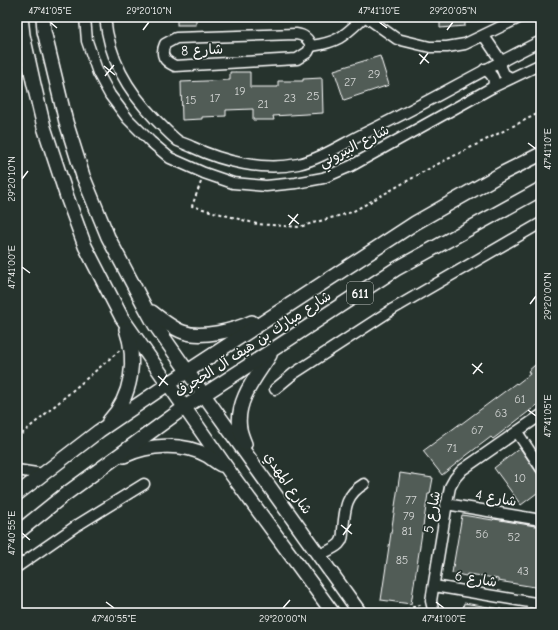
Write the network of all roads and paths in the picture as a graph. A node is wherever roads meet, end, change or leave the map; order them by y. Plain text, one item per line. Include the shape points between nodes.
1 (21, 17) edge
2 (43, 17) edge
3 (85, 17) edge
4 (105, 17) edge
5 (365, 17) edge
6 (521, 17) edge
7 (20, 34) edge
8 (484, 36) junction
9 (541, 41) edge
10 (311, 46) junction
11 (501, 61) junction
12 (541, 64) edge
13 (486, 69) junction
14 (511, 78) junction
15 (493, 87) junction
16 (541, 112) edge
17 (541, 154) edge
18 (204, 173) junction
19 (541, 189) edge
20 (541, 223) edge
21 (300, 298) junction
22 (144, 305) junction
23 (122, 318) junction
24 (130, 342) junction
25 (274, 350) junction
26 (188, 372) junction
27 (168, 384) junction
28 (275, 389) dead end
29 (204, 395) junction
30 (185, 407) junction
31 (541, 415) edge
32 (99, 432) junction
33 (517, 432) junction
34 (17, 438) edge
35 (248, 456) junction
36 (104, 465) junction
37 (541, 468) edge
38 (17, 470) edge
39 (228, 471) junction
40 (43, 474) junction
41 (144, 484) dead end
42 (364, 484) dead end
43 (17, 494) edge
44 (446, 504) junction
45 (541, 520) edge
46 (17, 532) edge
47 (319, 555) junction
48 (17, 567) edge
49 (434, 586) junction
50 (322, 598) junction
51 (432, 601) junction
52 (541, 604) edge
53 (327, 613) edge
54 (333, 613) edge
55 (360, 613) edge
56 (394, 613) edge
57 (434, 613) edge

1 - 7 main road
2 - 22 main road, شارع المهدي via 44,31 66,122 83,176 108,237
3 - 18 street, شارع البيروني via 87,41 98,73 110,95 128,118 170,158
4 - 13 street, شارع البيروني via 114,59 124,80 141,104 178,141 208,154 265,166 298,164 320,156
5 - 8 street via 397,39 430,47 465,44
5 - 10 street via 339,39
6 - 8 street
7 - 23 main road via 44,127 67,197 85,246
8 - 11 street
9 - 11 street, شارع البيروني
10 - 10 street, شارع 8 via 308,39 296,34 176,38 165,44 163,54 168,63 175,66 296,59 308,52
11 - 13 street, شارع البيروني
11 - 14 street via 502,71
12 - 14 street, شارع البيروني
13 - 15 street via 493,77
14 - 15 street, شارع البيروني
15 - 18 street, شارع البيروني via 351,166 323,178 266,186 233,183
16 - 18 path via 432,167 352,212 299,227 257,224 192,206
17 - 21 main road, شارع مبارك بن هيف آل الحجرف / 611 via 415,223
19 - 25 main road, شارع مبارك بن هيف آل الحجرف / 611 via 396,269
20 - 28 street via 392,309 293,374
21 - 22 main road via 241,328 209,335 184,333 164,323
21 - 26 main road, شارع مبارك بن هيف آل الحجرف / 611
22 - 26 main road, شارع المهدي
23 - 24 main road
23 - 27 main road
24 - 32 main road via 132,366 127,391 116,413
24 - 34 path
25 - 29 main road, شارع مبارك بن هيف آل الحجرف / 611
25 - 35 main road via 248,389 240,411 240,429
26 - 27 main road, شارع مبارك بن هيف آل الحجرف / 611
26 - 29 main road, شارع المهدي
27 - 30 main road
27 - 32 main road, شارع مبارك بن هيف آل الحجرف / 611
29 - 30 main road, شارع مبارك بن هيف آل الحجرف / 611
29 - 35 main road, شارع المهدي
30 - 36 main road, شارع مبارك بن هيف آل الحجرف / 611
30 - 39 main road
31 - 33 street, شارع 5
32 - 40 main road, شارع مبارك بن هيف آل الحجرف / 611
33 - 37 street
33 - 44 street, شارع 5 via 462,470 450,487
35 - 47 main road, شارع المهدي
36 - 39 main road via 131,452 156,446 182,447 207,456
36 - 46 main road, شارع مبارك بن هيف آل الحجرف / 611
38 - 40 street
39 - 50 main road
40 - 43 main road, شارع مبارك بن هيف آل الحجرف / 611
41 - 48 street via 76,526
42 - 47 street via 349,498 340,544
44 - 45 street, شارع 4
44 - 49 street, شارع 5
47 - 55 main road, شارع المهدي
49 - 51 street, شارع 6
49 - 52 street, شارع 6
50 - 53 street
50 - 54 main road
51 - 56 path
51 - 57 street, شارع 6

